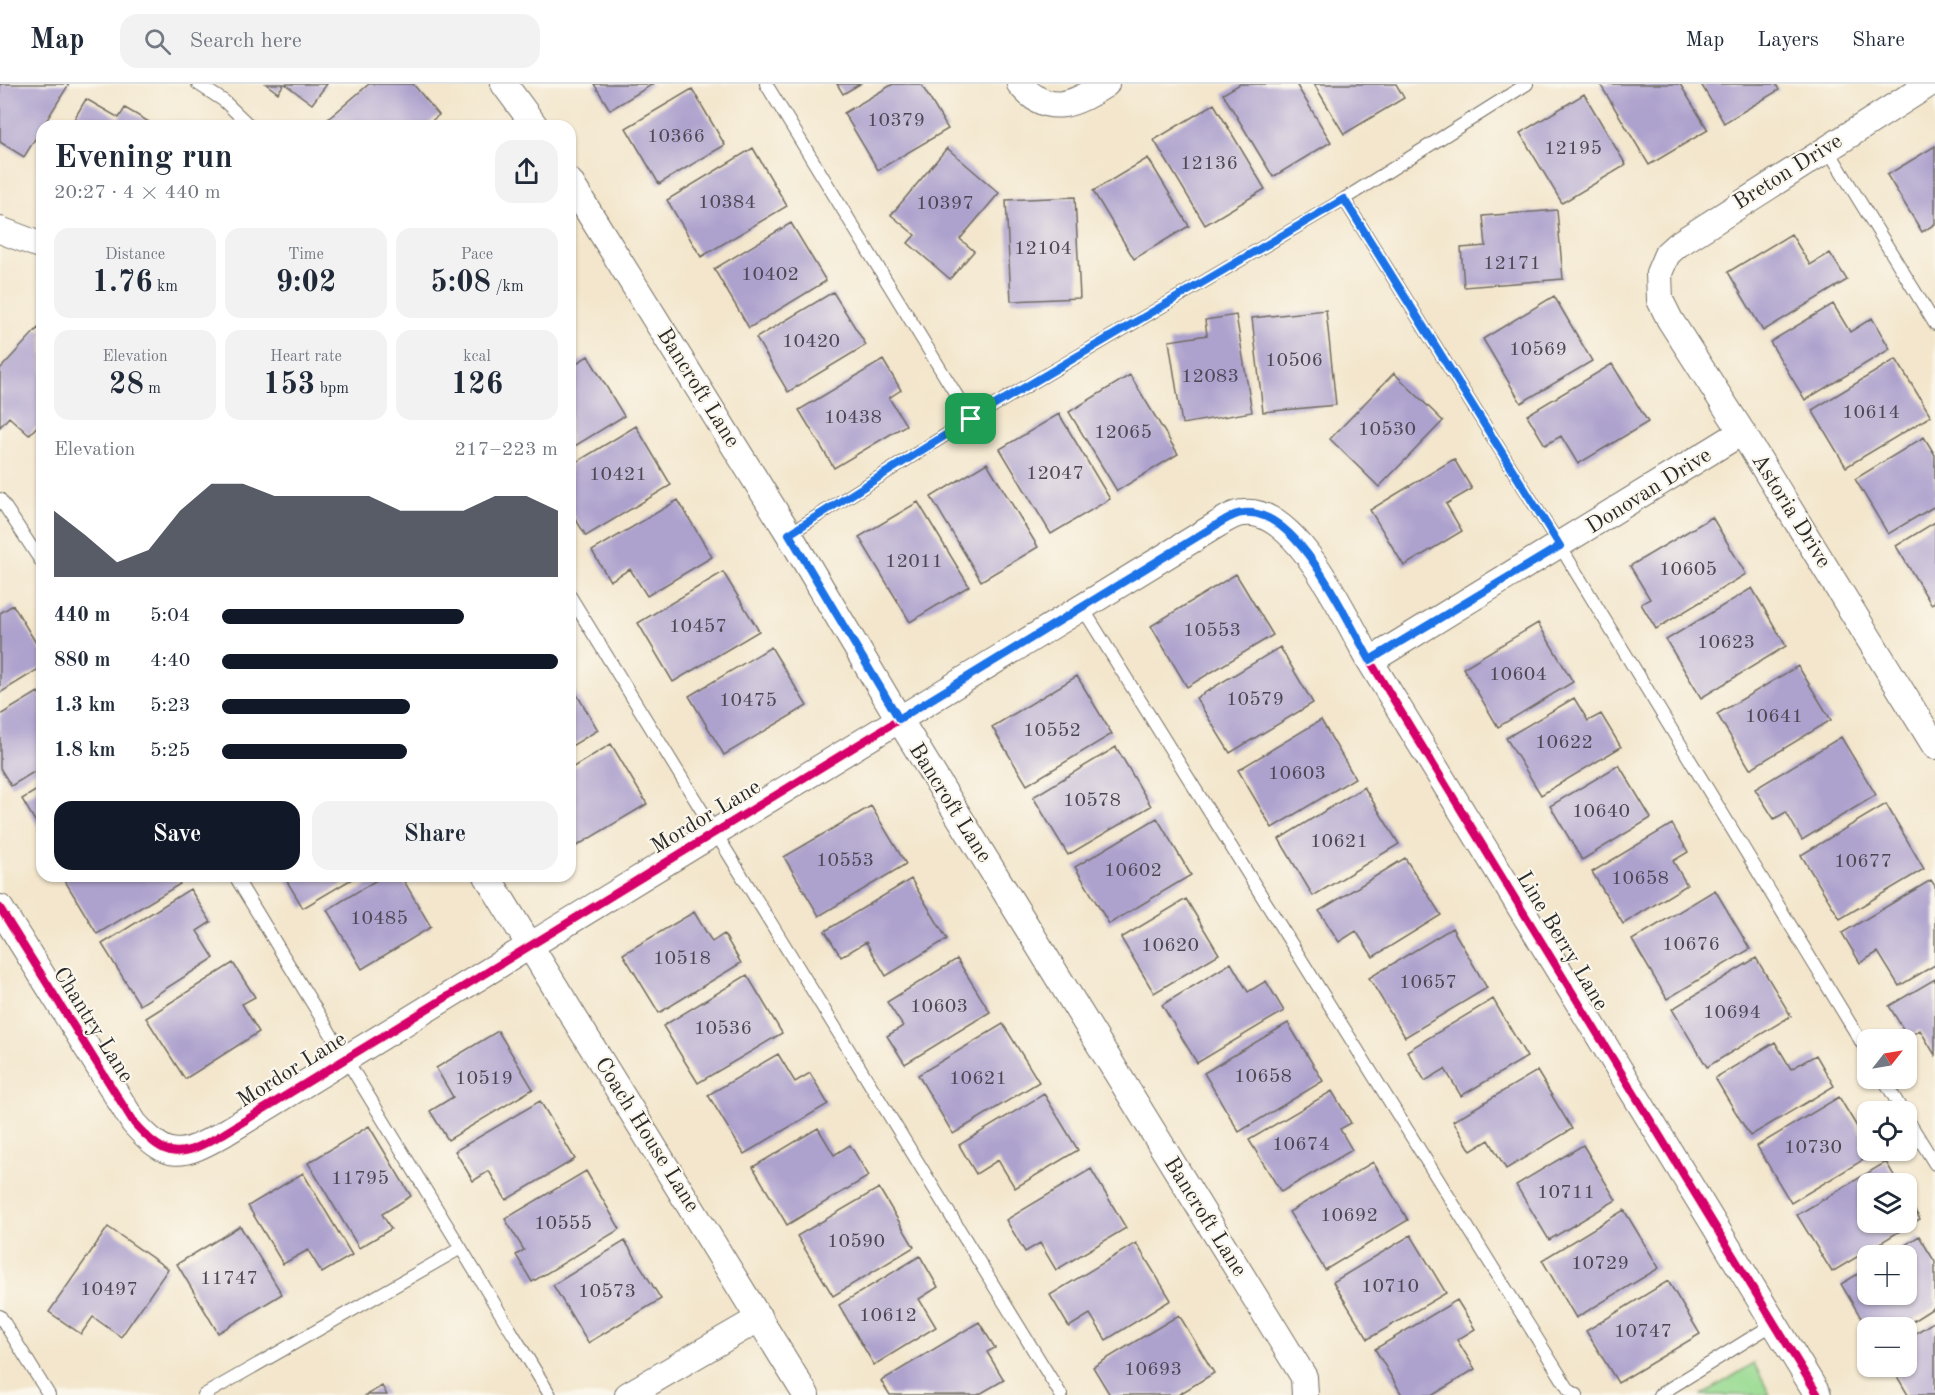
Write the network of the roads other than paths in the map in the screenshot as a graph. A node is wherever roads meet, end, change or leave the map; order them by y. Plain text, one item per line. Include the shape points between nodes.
1 (198, 84) edge
2 (504, 84) edge
3 (766, 84) edge
4 (1020, 84) edge
5 (1106, 84) edge
6 (1527, 84) edge
7 (1929, 84) edge
8 (244, 120) edge
9 (530, 120) edge
10 (1827, 148) junction
11 (576, 192) edge
12 (1344, 199) junction
13 (0, 230) edge
14 (36, 244) edge
15 (1659, 273) joint
16 (1935, 324) edge
17 (971, 419) junction
18 (1742, 432) junction
19 (0, 499) edge
20 (1265, 516) joint
21 (789, 534) junction
22 (1560, 546) junction
23 (36, 554) edge
24 (576, 606) edge
25 (1083, 607) junction
26 (1370, 660) junction
27 (899, 719) junction
28 (1935, 746) edge
29 (716, 833) junction
30 (239, 882) edge
31 (492, 882) edge
32 (0, 908) edge
33 (530, 944) junction
34 (1857, 1035) edge
35 (346, 1057) junction
36 (1917, 1135) edge
37 (167, 1152) joint
38 (1935, 1164) edge
39 (461, 1248) junction
40 (0, 1316) edge
41 (759, 1318) junction
42 (1775, 1323) junction
43 (49, 1395) edge
44 (204, 1395) edge
45 (550, 1395) edge
46 (628, 1395) edge
47 (807, 1395) edge
48 (1061, 1395) edge
49 (1305, 1395) edge
50 (1577, 1395) edge
51 (1659, 1395) edge
52 (1818, 1395) edge

1 - 8 lane
2 - 9 street
3 - 17 lane
4 - 5 street via 1030,95 1060,106
6 - 12 lane
7 - 10 street, Breton Drive
10 - 15 street, Breton Drive via 1677,245 1667,254
10 - 16 lane
11 - 21 street, Bancroft Lane
12 - 17 lane
12 - 22 lane
13 - 14 street
15 - 18 street, Astoria Drive via 1660,300 1670,320
17 - 21 lane
18 - 22 street, Donovan Drive
18 - 28 street, Astoria Drive
19 - 23 lane
20 - 25 street, Mordor Lane via 1244,513 1230,517
20 - 26 street, Line Berry Lane via 1303,546
21 - 27 street, Bancroft Lane
22 - 26 street, Donovan Drive
22 - 34 lane
24 - 29 lane
25 - 27 street, Mordor Lane
25 - 50 lane via 1569,1390
26 - 42 street, Line Berry Lane
27 - 29 street, Mordor Lane
27 - 49 street, Bancroft Lane via 1304,1377
29 - 33 street, Mordor Lane
29 - 48 lane
30 - 35 lane
31 - 33 street, Coach House Lane
32 - 37 street, Chantry Lane via 121,1104 149,1140
33 - 35 street, Mordor Lane
33 - 41 street, Coach House Lane
35 - 37 street, Mordor Lane via 203,1145 185,1153
35 - 39 lane
36 - 38 lane
39 - 44 lane
39 - 45 lane
40 - 43 lane
41 - 46 street
41 - 47 street, Coach House Lane
42 - 51 lane
42 - 52 street, Line Berry Lane

